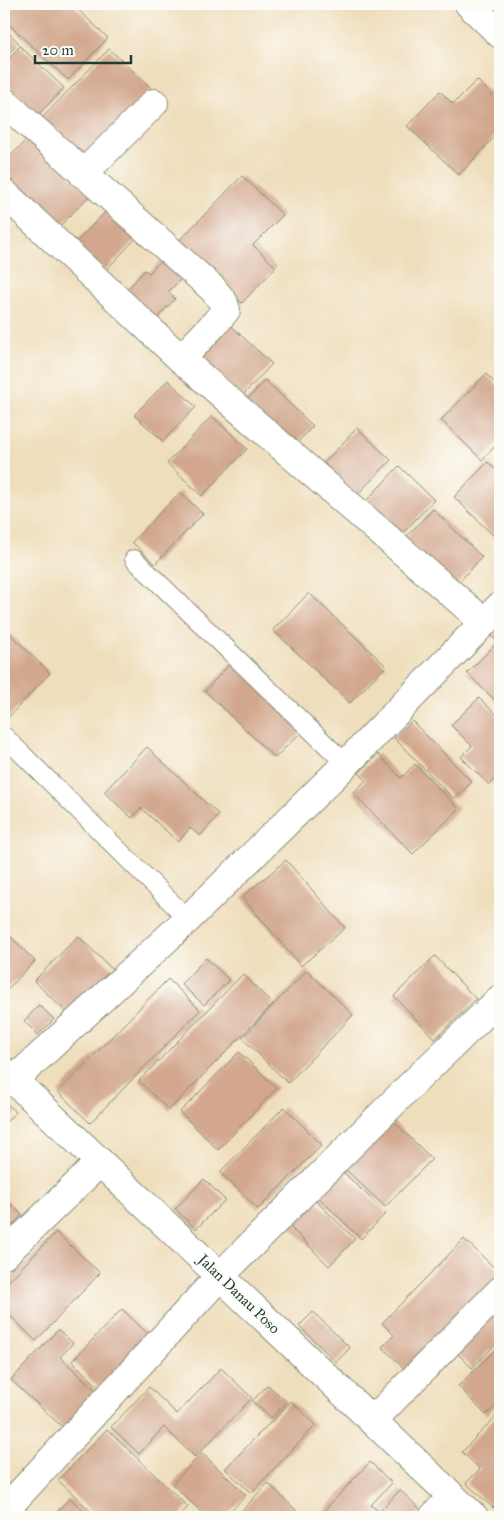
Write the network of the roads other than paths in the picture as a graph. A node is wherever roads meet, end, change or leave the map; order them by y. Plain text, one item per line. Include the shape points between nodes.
1 (469, 4) edge
2 (500, 34) edge
3 (154, 103) dead end
4 (9, 117) edge
5 (83, 174) junction
6 (4, 193) edge
7 (181, 359) junction
8 (134, 559) dead end
9 (492, 614) edge
10 (4, 736) edge
11 (346, 764) junction
12 (188, 918) junction
13 (500, 999) edge
14 (9, 1076) edge
15 (100, 1162) junction
16 (4, 1255) edge
17 (220, 1276) junction
18 (500, 1291) edge
19 (372, 1421) junction
20 (452, 1497) junction
21 (4, 1511) edge
22 (433, 1517) edge
23 (474, 1517) edge

1 - 2 street
3 - 5 street
4 - 5 street
5 - 7 street via 213,289 224,303 226,310
6 - 7 street
7 - 9 street
8 - 11 lane
9 - 11 street
10 - 12 lane
11 - 12 street
12 - 14 street
13 - 17 street
14 - 15 street, Jalan Danau Poso
15 - 16 street
15 - 17 street, Jalan Danau Poso
17 - 19 street, Jalan Danau Poso
17 - 21 street
18 - 19 street
19 - 20 street, Jalan Danau Poso
20 - 22 street
20 - 23 street, Jalan Danau Poso

